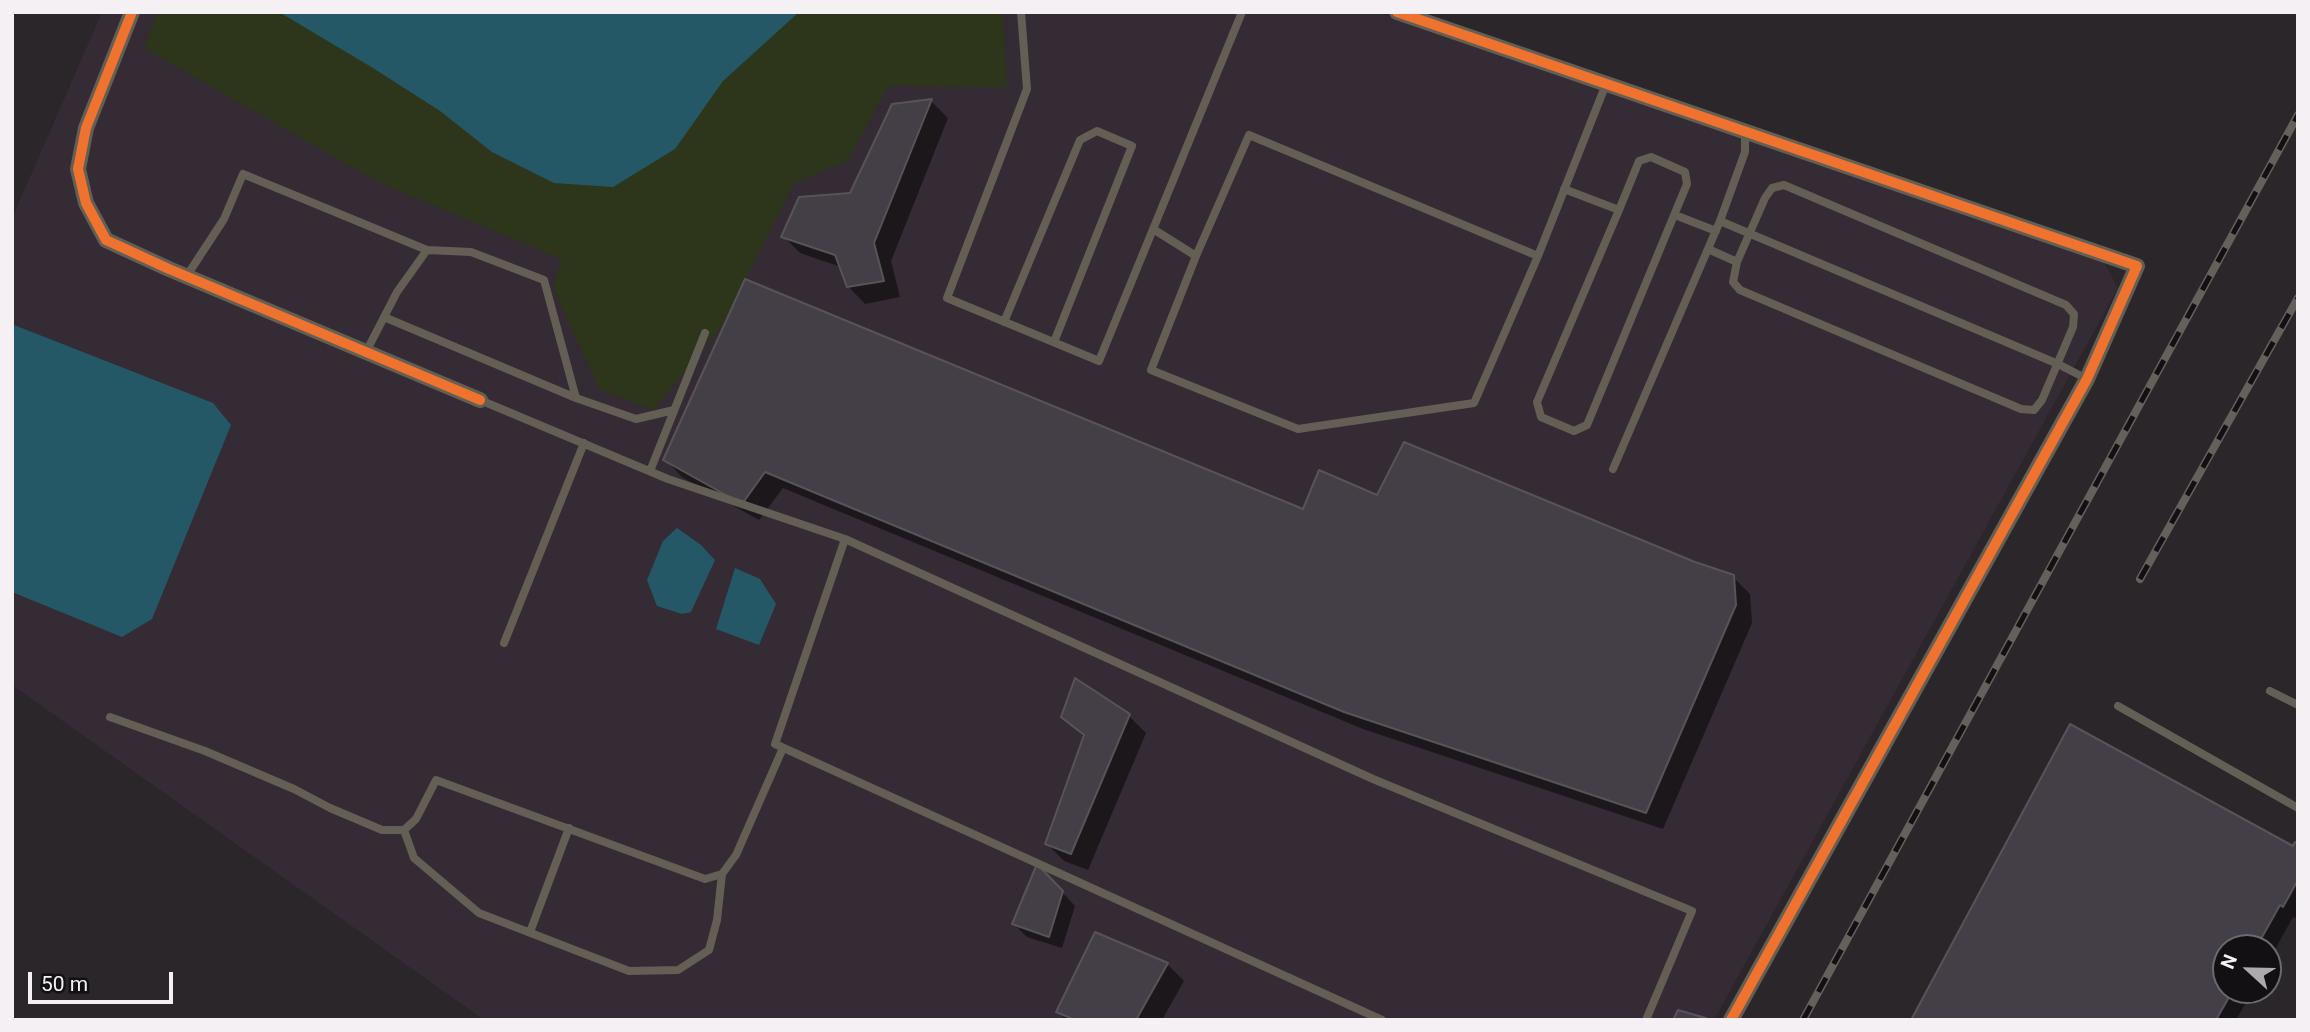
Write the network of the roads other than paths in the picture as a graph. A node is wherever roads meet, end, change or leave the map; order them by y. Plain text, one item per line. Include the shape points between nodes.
1 (132, 12) edge
2 (1021, 12) edge
3 (1242, 12) edge
4 (1397, 12) edge
5 (1605, 84) junction
6 (1745, 132) junction
7 (1564, 189) junction
8 (1619, 210) junction
9 (1675, 215) junction
10 (1720, 221) junction
11 (1153, 229) junction
12 (1716, 231) junction
13 (1749, 233) junction
14 (1708, 249) junction
15 (426, 250) junction
16 (1196, 256) junction
17 (1538, 256) junction
18 (1737, 262) junction
19 (186, 276) junction
20 (384, 317) junction
21 (1004, 322) junction
22 (705, 333) dead end
23 (1054, 342) junction
24 (366, 352) junction
25 (2058, 364) junction
26 (2087, 379) junction
27 (576, 398) junction
28 (480, 400) joint
29 (674, 410) junction
30 (584, 443) junction
31 (1613, 469) dead end
32 (650, 471) junction
33 (845, 539) junction
34 (504, 643) dead end
35 (2270, 691) dead end
36 (2298, 705) edge
37 (2118, 706) dead end
38 (110, 717) dead end
39 (783, 748) junction
40 (2298, 808) edge
41 (569, 828) junction
42 (404, 830) junction
43 (722, 874) junction
44 (530, 932) junction
45 (1382, 1020) edge
46 (1646, 1020) edge
47 (1731, 1020) edge

1 - 19 street via 86,128 78,169 86,203 106,240
2 - 21 lane via 1027,89 947,298
3 - 11 lane
4 - 5 street
5 - 6 street
5 - 7 lane
6 - 10 lane via 1745,152
6 - 26 street via 2137,266
7 - 8 lane
7 - 17 lane
8 - 9 lane via 1639,161 1651,157 1685,172 1687,184
8 - 9 lane via 1537,402 1541,416 1574,431 1587,425
9 - 12 lane
10 - 12 lane
10 - 13 lane
11 - 16 lane
11 - 23 lane via 1098,361
12 - 14 lane
13 - 18 lane
13 - 25 lane
13 - 25 lane via 1772,188 1784,185 2066,305 2074,314 2073,327
14 - 18 lane
14 - 31 lane
15 - 19 lane via 243,174 224,219
15 - 20 lane
15 - 27 lane via 471,252 544,280
16 - 17 lane via 1249,135
16 - 17 lane via 1151,370 1298,429 1474,403
18 - 25 lane via 1733,282 1740,290 2021,409 2034,410
19 - 24 street
20 - 24 lane
20 - 27 lane
21 - 23 lane
21 - 23 lane via 1080,140 1097,131 1132,146
22 - 29 lane
24 - 28 street
25 - 26 lane
26 - 47 street
27 - 29 lane via 636,419
28 - 30 lane
29 - 32 lane
30 - 32 lane
30 - 34 lane
32 - 33 lane
33 - 39 lane via 775,744
33 - 46 lane via 1373,779 1692,911
35 - 36 lane
37 - 40 lane
38 - 42 lane via 205,751 382,830
39 - 43 lane via 736,855
39 - 45 lane
41 - 42 lane via 436,780 416,819
41 - 43 lane via 705,879
41 - 44 lane
42 - 44 lane via 414,858 479,913
43 - 44 lane via 709,950 678,970 629,971

